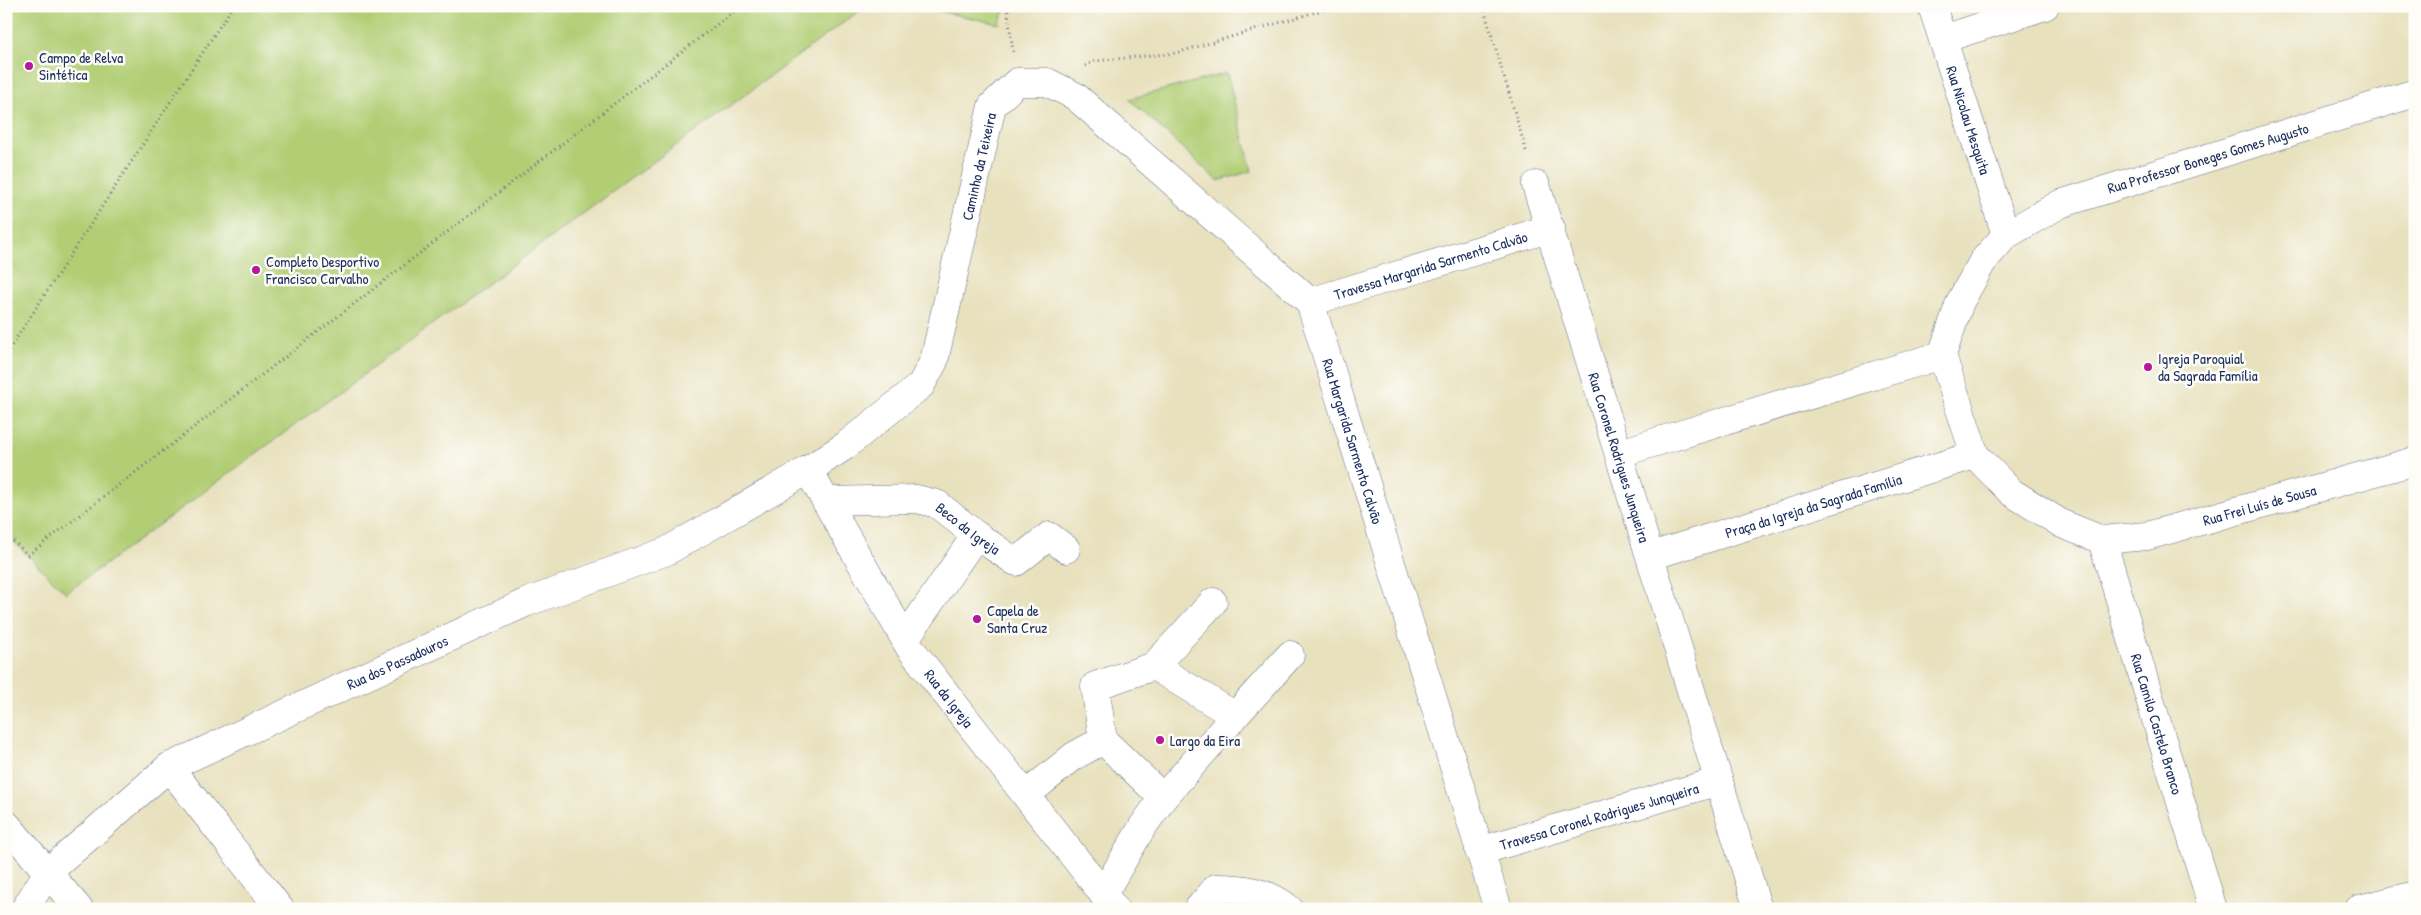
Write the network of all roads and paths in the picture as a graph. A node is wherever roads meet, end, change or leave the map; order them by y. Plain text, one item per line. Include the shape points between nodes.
1 (232, 6) edge
2 (741, 6) edge
3 (1007, 6) edge
4 (1336, 6) edge
5 (1483, 6) edge
6 (1932, 6) edge
7 (2046, 6) edge
8 (1943, 39) junction
9 (1017, 82) junction
10 (1047, 82) junction
11 (2415, 93) edge
12 (1536, 185) joint
13 (1551, 228) junction
14 (2006, 235) junction
15 (1310, 302) junction
16 (6, 354) edge
17 (1942, 355) junction
18 (1620, 453) junction
19 (1975, 454) junction
20 (2415, 461) edge
21 (808, 470) junction
22 (826, 501) junction
23 (6, 534) edge
24 (976, 535) junction
25 (2102, 540) junction
26 (1066, 549) dead end
27 (1651, 556) junction
28 (1213, 602) dead end
29 (905, 639) junction
30 (1290, 655) dead end
31 (1154, 666) junction
32 (1235, 716) junction
33 (1103, 740) junction
34 (169, 767) junction
35 (1719, 781) junction
36 (1026, 795) junction
37 (1163, 798) junction
38 (6, 824) edge
39 (1479, 852) junction
40 (48, 872) junction
41 (2415, 896) edge
42 (1109, 901) edge
43 (25, 909) edge
44 (79, 909) edge
45 (280, 909) edge
46 (1198, 909) edge
47 (1289, 909) edge
48 (1498, 909) edge
49 (1758, 909) edge
50 (2213, 909) edge
51 (2359, 909) edge

1 - 16 path
2 - 23 path via 28,555
3 - 9 path
4 - 10 path via 1176,53 1095,61
5 - 12 path
6 - 8 street, Rua Nicolau Mesquita
7 - 8 street
8 - 14 street, Rua Nicolau Mesquita
9 - 10 street
9 - 21 street, Caminho da Teixeira via 992,106 934,361 921,385 845,446
10 - 15 street via 1075,96
11 - 14 street, Rua Professor Boneges Gomes Augusto via 2060,204
12 - 13 street, Rua Coronel Rodrigues Junqueira
13 - 15 street, Travessa Margarida Sarmento Calvão
13 - 18 street, Rua Coronel Rodrigues Junqueira
14 - 17 street via 1983,261 1960,302
15 - 39 street, Rua Margarida Sarmento Calvão
17 - 18 street
17 - 19 street
18 - 27 street, Rua Coronel Rodrigues Junqueira
19 - 25 street via 2011,492 2062,524
19 - 27 street, Praça da Igreja da Sagrada Família
20 - 25 street, Rua Frei Luís de Sousa via 2147,536
21 - 22 street, Rua da Igreja
21 - 34 street, Rua dos Passadouros via 667,551 524,603
22 - 24 street, Beco da Igreja via 917,499 937,504
22 - 29 street, Rua da Igreja
24 - 26 street, Beco da Igreja via 1016,562 1049,536
24 - 29 street
25 - 50 street, Rua Camilo Castelo Branco
27 - 35 street, Rua Coronel Rodrigues Junqueira
28 - 31 street
29 - 36 street, Rua da Igreja
30 - 32 street
31 - 32 street
31 - 33 street via 1095,686
32 - 37 street
33 - 36 street via 1074,756
33 - 37 street
34 - 40 street, Rua dos Passadouros
34 - 45 street
35 - 39 street, Travessa Coronel Rodrigues Junqueira
35 - 49 street, Rua Coronel Rodrigues Junqueira
36 - 42 street, Rua da Igreja
37 - 42 street via 1143,826
38 - 40 street
39 - 48 street, Rua Margarida Sarmento Calvão
40 - 43 street, Rua dos Passadouros
40 - 44 street
41 - 51 street
46 - 47 street via 1216,888 1244,888 1273,898

